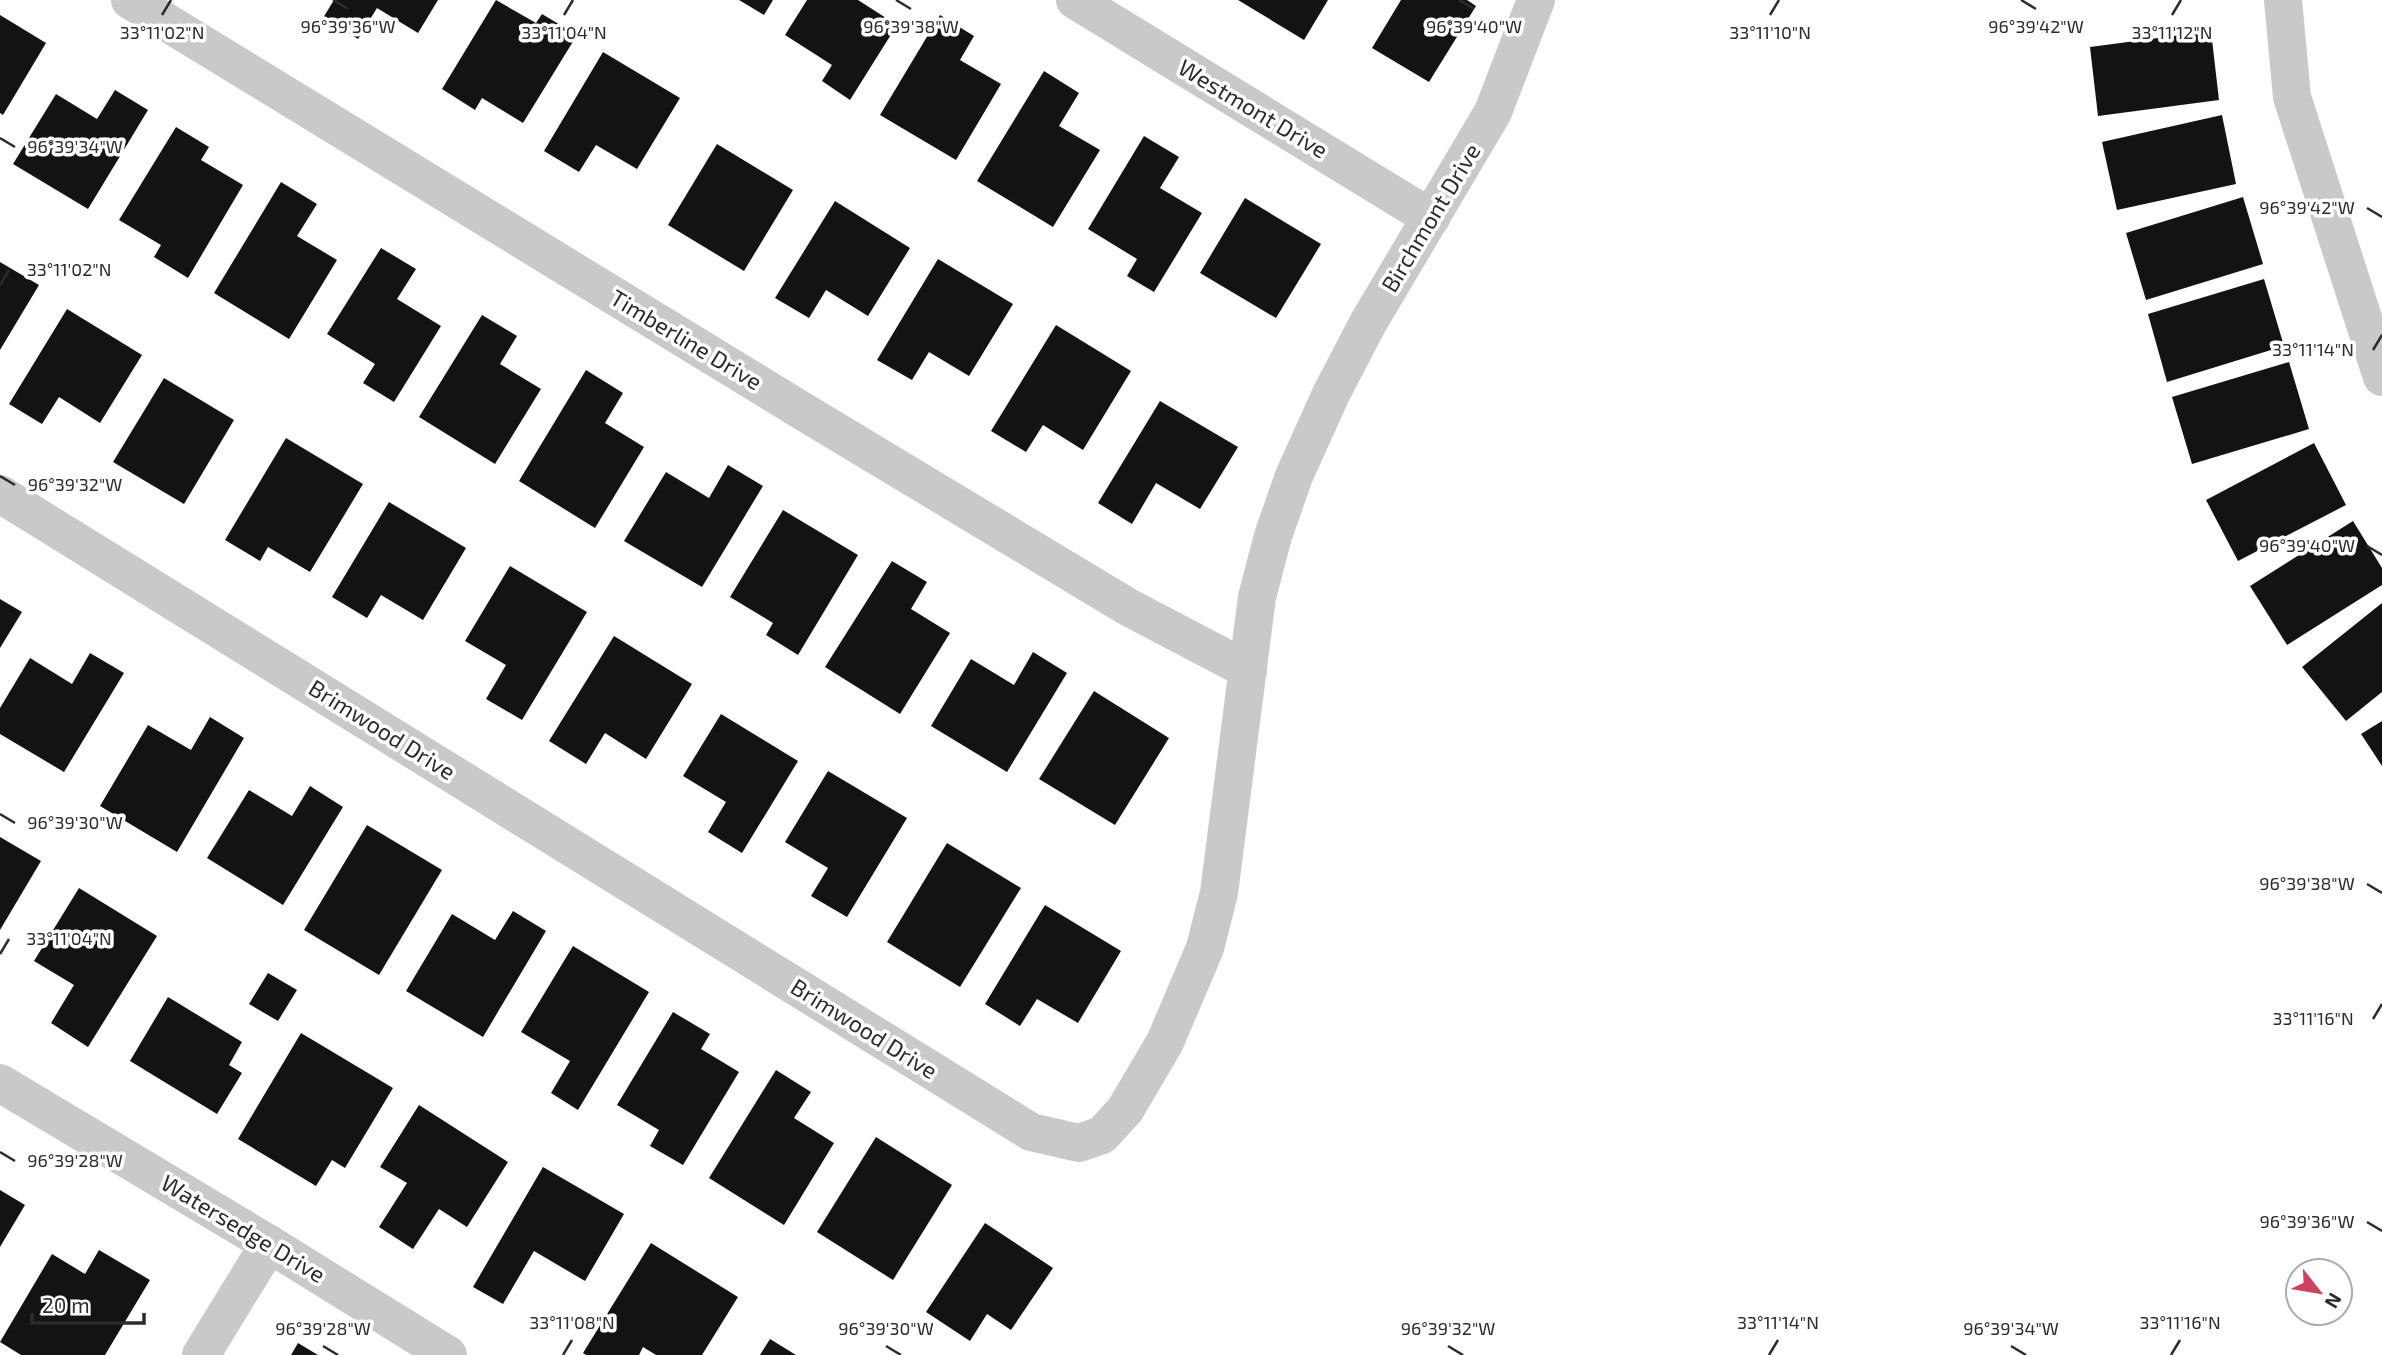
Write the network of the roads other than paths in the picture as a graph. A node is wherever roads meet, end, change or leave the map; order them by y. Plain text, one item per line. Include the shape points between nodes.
1 (130, 0) edge
2 (1075, 0) edge
3 (1536, 0) edge
4 (2283, 0) edge
5 (1431, 218) junction
6 (2382, 377) edge
7 (1315, 431) joint
8 (0, 494) edge
9 (1248, 670) junction
10 (0, 1083) edge
11 (269, 1244) junction
12 (201, 1355) edge
13 (449, 1355) edge

1 - 9 street, Timberline Drive via 1105,593
2 - 5 street, Westmont Drive
3 - 5 street, Birchmont Drive via 1493,112
4 - 6 street via 2291,97
5 - 7 street, Birchmont Drive via 1368,323
7 - 9 street, Brimwood Drive via 1273,536 1257,597
8 - 9 street, Brimwood Drive via 1031,1132 1079,1143 1102,1135 1125,1110 1165,1042 1205,948 1219,893
10 - 11 street, Watersedge Drive
11 - 12 street
11 - 13 street, Watersedge Drive

